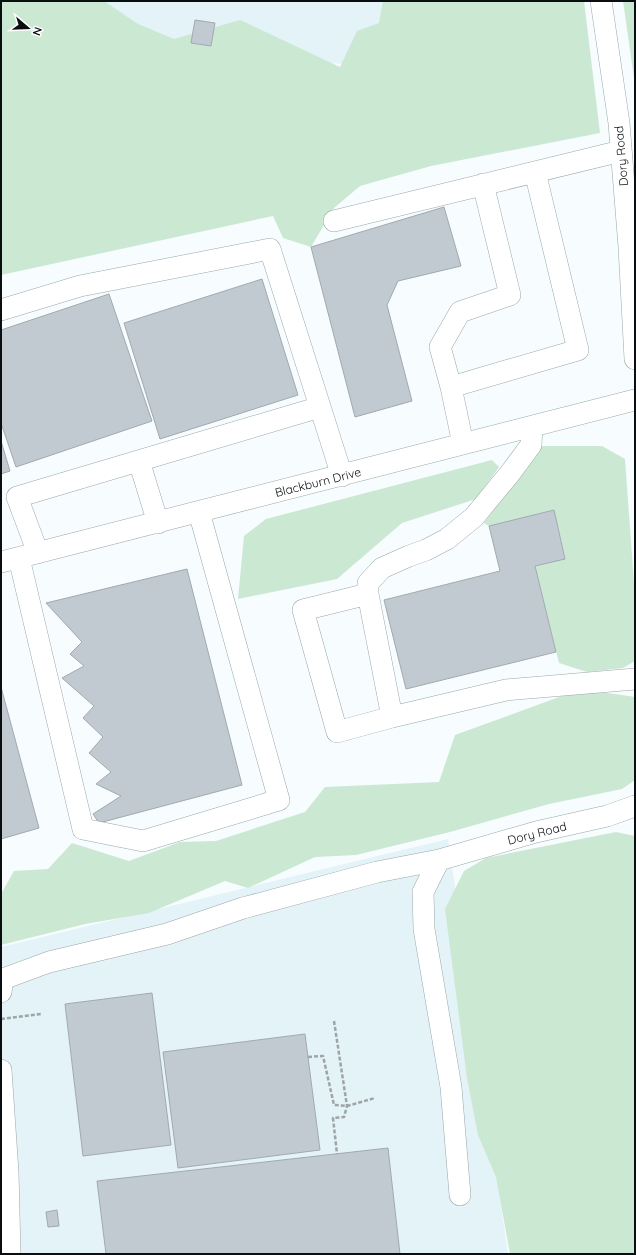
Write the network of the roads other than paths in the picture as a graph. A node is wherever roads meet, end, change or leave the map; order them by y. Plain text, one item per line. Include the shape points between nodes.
1 (600, 1) edge
2 (621, 151) junction
3 (535, 172) junction
4 (483, 184) junction
5 (334, 220) dead end
6 (1, 310) edge
7 (635, 359) edge
8 (451, 387) junction
9 (635, 400) edge
10 (320, 407) junction
11 (532, 427) junction
12 (463, 444) junction
13 (139, 460) junction
14 (342, 476) junction
15 (200, 512) junction
16 (158, 522) junction
17 (19, 558) edge
18 (368, 594) junction
19 (635, 679) edge
20 (392, 717) junction
21 (635, 806) edge
22 (439, 860) junction
23 (1, 992) edge
24 (1, 1070) edge
25 (460, 1195) dead end
26 (10, 1254) edge

1 - 2 street, Dory Road
2 - 3 street
2 - 7 street, Dory Road
3 - 4 street
3 - 8 street via 578,350
4 - 5 street
4 - 8 street via 510,295 460,312 440,347
6 - 10 street via 80,286 270,249
8 - 12 street
9 - 11 street, Blackburn Drive
10 - 13 street
10 - 14 street
11 - 12 street, Blackburn Drive
11 - 18 street via 530,445 474,517 447,539 382,568 368,583
12 - 14 street, Blackburn Drive
13 - 16 street
13 - 17 street via 17,497
14 - 15 street, Blackburn Drive
15 - 16 street, Blackburn Drive
15 - 17 street via 280,800 143,841 83,829
16 - 17 street, Blackburn Drive
18 - 20 street
18 - 20 street via 303,610 337,732
19 - 20 street via 506,690
21 - 22 street, Dory Road via 607,816 536,832
22 - 23 street, Dory Road via 370,874 243,908 167,934 49,962 3,980
22 - 25 street via 423,892 424,928 451,1087
24 - 26 street via 8,1172

